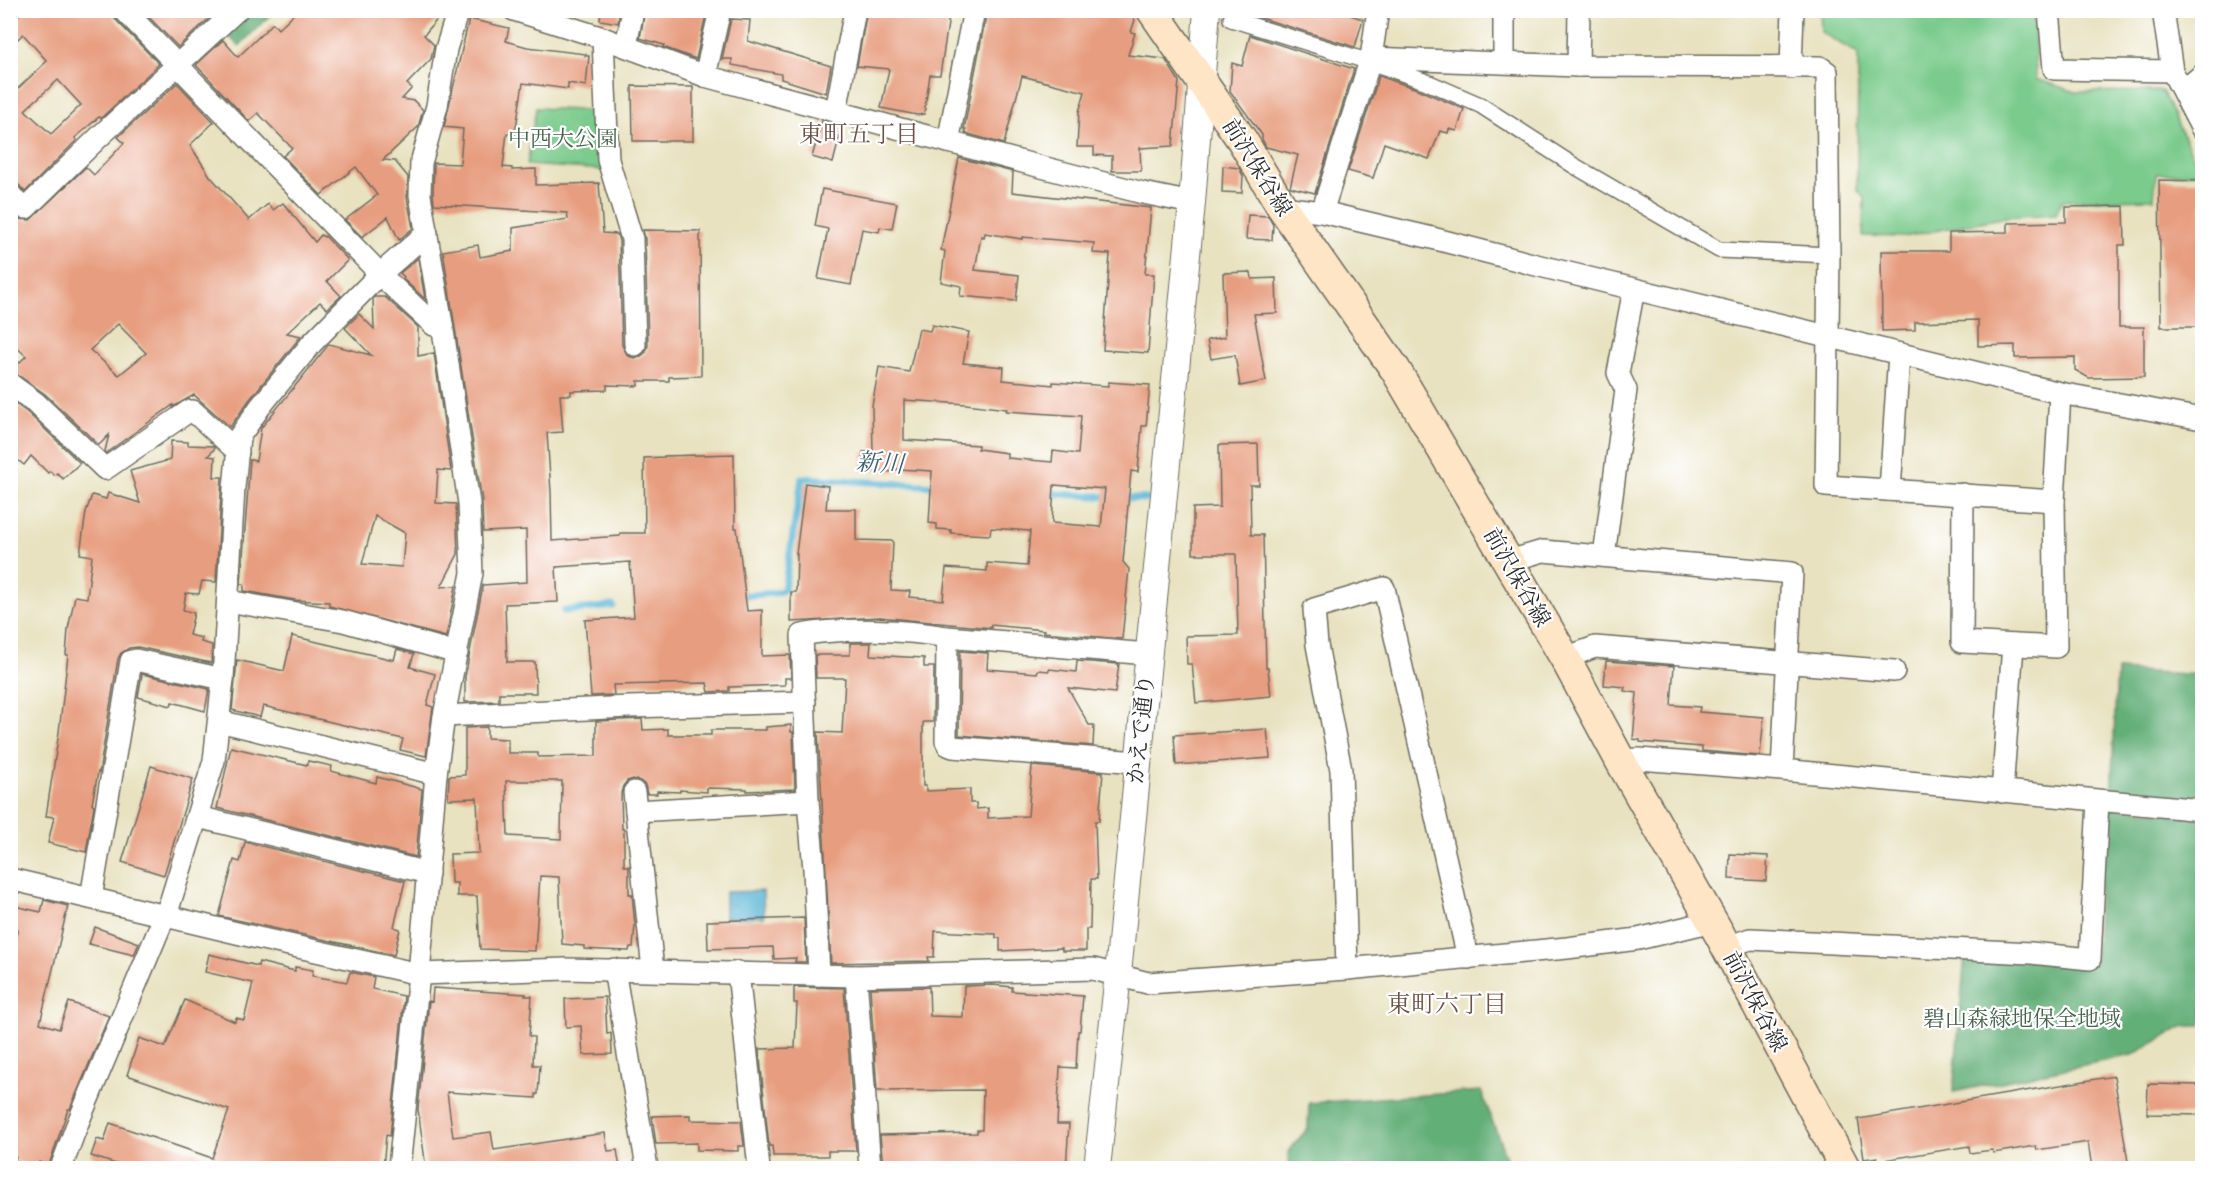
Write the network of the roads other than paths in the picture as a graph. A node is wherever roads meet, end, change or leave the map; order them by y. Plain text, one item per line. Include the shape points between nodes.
1 (124, 10) edge
2 (237, 10) edge
3 (458, 10) edge
4 (514, 10) edge
5 (633, 10) edge
6 (720, 10) edge
7 (855, 10) edge
8 (974, 10) edge
9 (1152, 10) edge
10 (1378, 10) edge
11 (1504, 10) edge
12 (1579, 10) edge
13 (1793, 10) edge
14 (2049, 10) edge
15 (2163, 10) edge
16 (1219, 15) edge
17 (603, 38) junction
18 (626, 46) junction
19 (1370, 60) junction
20 (1504, 62) junction
21 (177, 64) junction
22 (1578, 66) junction
23 (1791, 68) junction
24 (2172, 71) junction
25 (2202, 75) edge
26 (705, 76) junction
27 (1202, 80) junction
28 (2183, 91) junction
29 (836, 111) junction
30 (2202, 129) edge
31 (948, 142) junction
32 (10, 194) edge
33 (1192, 203) junction
34 (1282, 207) junction
35 (1323, 212) junction
36 (427, 233) junction
37 (1829, 255) junction
38 (380, 274) junction
39 (1634, 289) junction
40 (442, 324) junction
41 (1827, 335) junction
42 (635, 345) dead end
43 (1899, 354) junction
44 (10, 384) edge
45 (2060, 393) junction
46 (2202, 419) edge
47 (238, 452) junction
48 (1890, 490) junction
49 (1963, 494) junction
50 (2054, 501) junction
51 (1604, 556) junction
52 (1509, 561) junction
53 (228, 601) junction
54 (947, 636) junction
55 (2013, 645) junction
56 (457, 653) junction
57 (1148, 654) junction
58 (1565, 658) junction
59 (1787, 662) junction
60 (1894, 671) dead end
61 (223, 679) junction
62 (805, 702) junction
63 (444, 716) junction
64 (219, 721) junction
65 (1620, 759) junction
66 (1137, 762) junction
67 (1782, 770) junction
68 (436, 774) junction
69 (2002, 792) junction
70 (808, 801) junction
71 (2098, 801) junction
72 (2202, 810) edge
73 (198, 817) junction
74 (428, 873) junction
75 (10, 879) edge
76 (90, 898) junction
77 (165, 916) junction
78 (1720, 934) junction
79 (1468, 958) junction
80 (614, 969) junction
81 (1347, 969) junction
82 (653, 970) junction
83 (738, 972) junction
84 (419, 974) junction
85 (1118, 974) junction
86 (819, 975) junction
87 (856, 976) junction
88 (62, 1168) edge
89 (399, 1168) edge
90 (647, 1168) edge
91 (759, 1168) edge
92 (870, 1168) edge
93 (1097, 1168) edge
94 (1845, 1168) edge

1 - 21 street
2 - 21 street
3 - 36 street via 422,163 420,195
4 - 17 street
5 - 18 street
6 - 26 street
7 - 29 street
8 - 31 street
9 - 27 main road, 前沢保谷線
10 - 19 street
11 - 20 street
12 - 22 street
13 - 23 street
14 - 24 street via 2054,69
15 - 24 street
16 - 19 street
16 - 27 street
17 - 18 street
17 - 42 street via 608,160 632,239
18 - 26 street
19 - 20 street
19 - 35 street
19 - 37 street via 1480,105 1573,165 1719,250
20 - 22 street
21 - 32 street via 26,208
21 - 38 street
22 - 23 street
23 - 37 street via 1821,67 1827,72
24 - 28 street
25 - 28 street
26 - 29 street
27 - 33 street, かえで通り
27 - 34 main road, 前沢保谷線
28 - 30 street
29 - 31 street
31 - 33 street
33 - 57 street, かえで通り
34 - 35 street
34 - 52 main road, 前沢保谷線 via 1395,369
35 - 39 street
36 - 38 street
36 - 40 street
37 - 41 street
38 - 40 street via 425,318 434,325
38 - 47 street via 312,344 260,407 239,437
39 - 41 street
39 - 51 street via 1618,373 1626,390
40 - 56 street via 467,491 472,573
41 - 43 street
41 - 48 street via 1826,486
43 - 45 street
43 - 48 street
44 - 47 street via 36,403 105,469 189,411 194,411
45 - 46 street
45 - 50 street
47 - 53 street
48 - 49 street
49 - 50 street
49 - 55 street via 1962,642
50 - 55 street via 2056,647
51 - 52 street via 1543,551
51 - 59 street via 1792,573
52 - 58 main road, 前沢保谷線
53 - 56 street via 343,621
53 - 61 street
54 - 57 street
54 - 62 street via 909,632 801,635
54 - 66 street via 948,745
55 - 69 street
56 - 63 street
57 - 66 street, かえで通り
58 - 59 street via 1594,646
58 - 65 main road, 前沢保谷線
59 - 60 street
59 - 67 street
61 - 64 street
61 - 76 street via 131,661
62 - 63 street
62 - 70 street
63 - 68 street
64 - 68 street
64 - 73 street via 214,761
65 - 67 street
65 - 78 main road, 前沢保谷線
66 - 85 street, かえで通り
67 - 69 street
68 - 74 street
69 - 71 street
70 - 82 street via 635,801
70 - 86 street
71 - 72 street
71 - 78 street via 2090,958 1750,939
73 - 74 street
73 - 77 street
74 - 84 street
75 - 76 street
76 - 77 street
77 - 84 street
77 - 88 street
78 - 79 street
78 - 94 main road, 前沢保谷線
79 - 81 street
79 - 81 street via 1384,588 1314,609 1341,770
80 - 82 street
80 - 84 street
80 - 90 street
81 - 85 street via 1148,983
82 - 83 street
83 - 86 street
83 - 91 street
84 - 89 street
85 - 87 street via 1093,969
85 - 93 street, かえで通り
86 - 87 street
87 - 92 street

